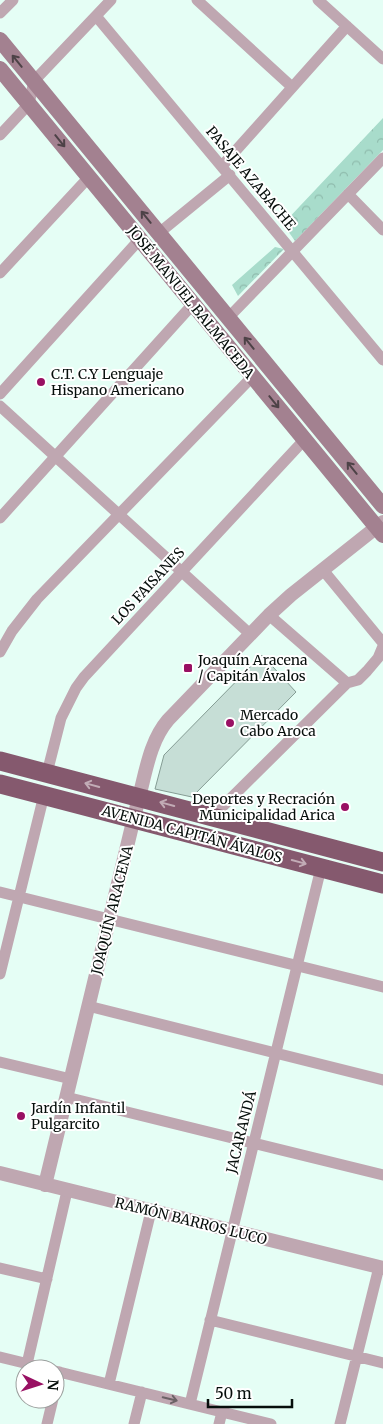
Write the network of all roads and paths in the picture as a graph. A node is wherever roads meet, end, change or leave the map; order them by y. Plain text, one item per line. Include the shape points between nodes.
1 (13, 0) edge
2 (111, 0) edge
3 (197, 0) edge
4 (318, 0) edge
5 (0, 13) edge
6 (96, 16) junction
7 (347, 26) junction
8 (0, 40) edge
9 (383, 59) edge
10 (0, 69) edge
11 (34, 81) junction
12 (292, 87) junction
13 (29, 104) junction
14 (0, 135) edge
15 (383, 158) edge
16 (222, 166) junction
17 (230, 175) junction
18 (89, 177) junction
19 (348, 194) junction
20 (383, 230) edge
21 (159, 233) junction
22 (140, 239) junction
23 (293, 251) junction
24 (0, 273) edge
25 (193, 304) junction
26 (228, 318) junction
27 (383, 360) edge
28 (253, 376) junction
29 (0, 394) edge
30 (0, 406) edge
31 (305, 440) junction
32 (55, 456) junction
33 (383, 506) edge
34 (119, 514) junction
35 (0, 518) edge
36 (381, 528) edge
37 (323, 570) junction
38 (181, 571) junction
39 (269, 615) junction
40 (250, 634) junction
41 (383, 644) edge
42 (0, 652) edge
43 (347, 683) junction
44 (0, 761) edge
45 (47, 773) junction
46 (0, 784) edge
47 (44, 795) junction
48 (139, 797) junction
49 (212, 817) junction
50 (134, 818) junction
51 (383, 862) edge
52 (321, 868) junction
53 (383, 884) edge
54 (0, 892) edge
55 (19, 897) junction
56 (109, 919) junction
57 (297, 966) junction
58 (0, 974) edge
59 (383, 987) edge
60 (88, 1006) junction
61 (276, 1053) junction
62 (0, 1062) edge
63 (71, 1079) junction
64 (383, 1080) edge
65 (66, 1096) junction
66 (254, 1143) junction
67 (0, 1173) edge
68 (383, 1175) edge
69 (45, 1185) junction
70 (67, 1191) junction
71 (151, 1212) junction
72 (232, 1231) junction
73 (0, 1268) edge
74 (381, 1268) edge
75 (47, 1279) junction
76 (210, 1320) junction
77 (357, 1356) junction
78 (0, 1357) edge
79 (29, 1359) edge
80 (15, 1361) edge
81 (383, 1363) edge
82 (65, 1373) edge
83 (109, 1384) junction
84 (142, 1392) junction
85 (190, 1404) junction
86 (51, 1409) edge
87 (222, 1412) junction
88 (47, 1424) edge
89 (134, 1424) edge
90 (219, 1424) edge
91 (271, 1424) edge
92 (340, 1424) edge

1 - 5 street
2 - 6 street
3 - 12 street
4 - 7 street
6 - 11 street
6 - 16 street, PASAJE AZABACHE
7 - 9 street
7 - 12 street
11 -> 8 main road, JOSÉ MANUEL BALMACEDA
10 - 13 main road, JOSÉ MANUEL BALMACEDA
11 - 13 street
21 -> 11 main road, JOSÉ MANUEL BALMACEDA
12 - 16 street
13 - 14 street
13 -> 18 main road, JOSÉ MANUEL BALMACEDA
15 - 19 street
16 - 17 street, PASAJE AZABACHE
17 - 21 street
17 - 23 street, PASAJE AZABACHE
18 - 22 main road, JOSÉ MANUEL BALMACEDA
18 - 24 street
19 - 20 street
19 - 23 street
21 - 26 main road, JOSÉ MANUEL BALMACEDA
22 - 25 main road, JOSÉ MANUEL BALMACEDA
22 - 29 street
23 - 26 street
23 - 27 street, PASAJE AZABACHE
25 - 28 main road, JOSÉ MANUEL BALMACEDA
25 - 32 street
33 -> 26 main road, JOSÉ MANUEL BALMACEDA
28 -> 31 main road, JOSÉ MANUEL BALMACEDA
28 - 34 street
30 - 32 street
31 - 36 main road, JOSÉ MANUEL BALMACEDA
31 - 38 street, LOS FAISANES
32 - 34 street
32 - 35 street
34 - 38 street
34 - 42 street via 37,599
36 - 37 street, JOAQUÍN ARACENA
37 - 39 street, JOAQUÍN ARACENA
37 - 41 street
38 - 40 street
38 - 45 street, LOS FAISANES via 76,688 61,718
39 - 40 street, JOAQUÍN ARACENA
39 - 43 street
40 - 48 street, JOAQUÍN ARACENA via 162,726 154,741
41 - 43 street via 378,658 368,670 358,680
43 - 49 street
44 - 45 highway, AVENIDA CAPITÁN ÁVALOS
48 -> 45 highway, AVENIDA CAPITÁN ÁVALOS
46 - 47 highway, AVENIDA CAPITÁN ÁVALOS
47 - 50 highway, AVENIDA CAPITÁN ÁVALOS
47 - 55 street
49 -> 48 highway, AVENIDA CAPITÁN ÁVALOS
48 - 50 street, JOAQUÍN ARACENA
49 - 51 highway, AVENIDA CAPITÁN ÁVALOS
50 -> 52 highway, AVENIDA CAPITÁN ÁVALOS
50 - 56 street, JOAQUÍN ARACENA
52 - 53 highway, AVENIDA CAPITÁN ÁVALOS
52 - 57 street, JACARANDÁ
54 - 55 street
55 - 56 street
55 - 58 street
56 - 57 street
56 - 60 street, JOAQUÍN ARACENA
57 - 59 street
57 - 61 street, JACARANDÁ
60 - 61 street
60 - 63 street, JOAQUÍN ARACENA
61 - 64 street
61 - 66 street, JACARANDÁ
62 - 63 street
63 - 65 street, JOAQUÍN ARACENA
65 - 66 street
65 - 69 street, JOAQUÍN ARACENA
66 - 68 street
66 - 72 street, JACARANDÁ
67 - 69 street, RAMÓN BARROS LUCO
69 - 70 street, RAMÓN BARROS LUCO
70 - 71 street, RAMÓN BARROS LUCO
70 - 75 street
71 - 72 street, RAMÓN BARROS LUCO
71 - 83 street
72 - 74 street, RAMÓN BARROS LUCO
72 - 76 street, JACARANDÁ
73 - 75 street
74 - 77 street
75 - 79 street
76 - 77 street
76 - 85 street, JACARANDÁ
77 - 81 street
77 - 92 street
78 - 80 street
82 - 83 street
83 - 84 street
84 -> 85 street
84 - 89 street
85 - 87 street
86 - 88 street
87 - 90 street
87 - 91 street

